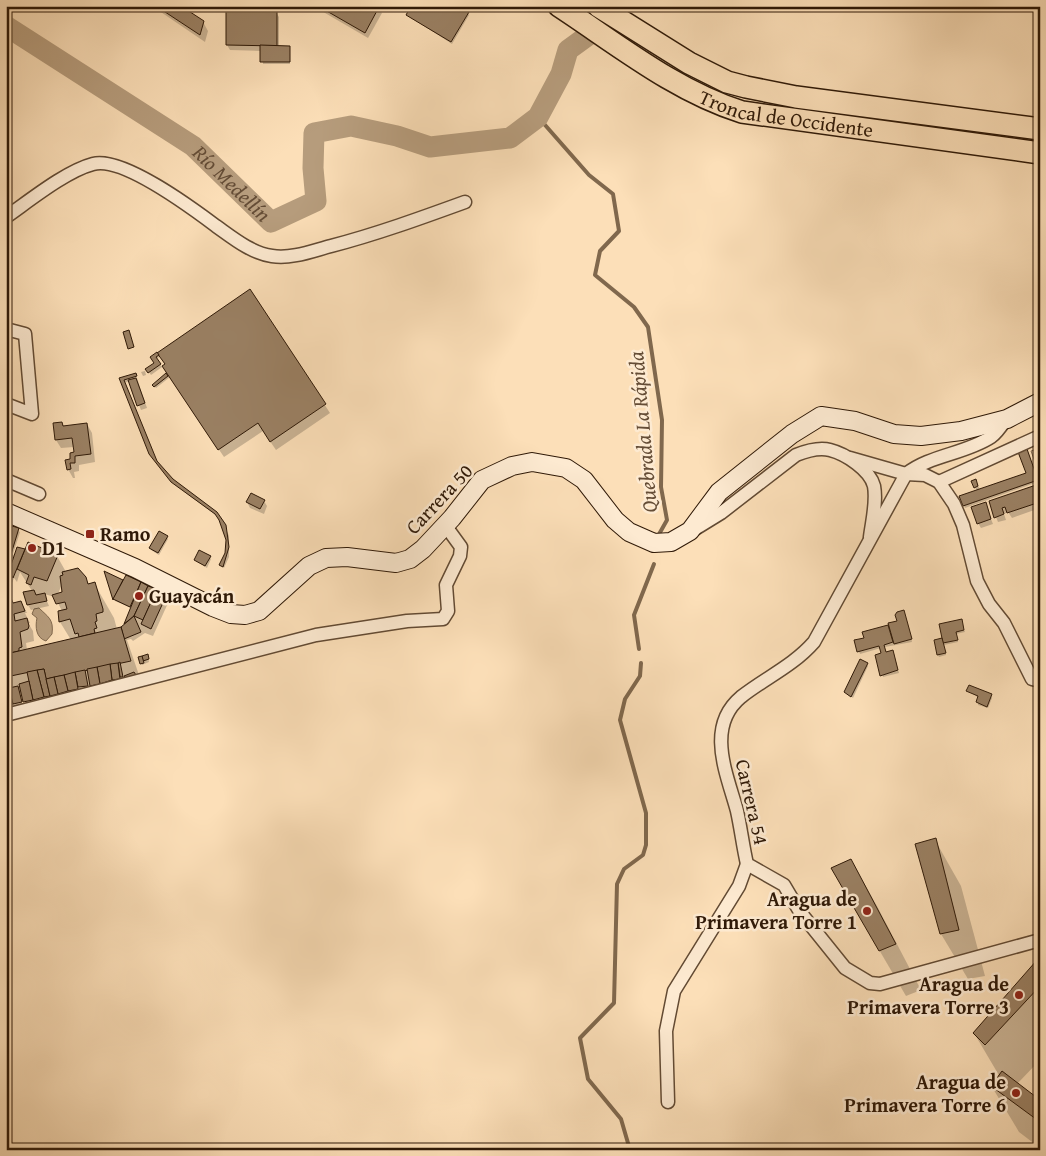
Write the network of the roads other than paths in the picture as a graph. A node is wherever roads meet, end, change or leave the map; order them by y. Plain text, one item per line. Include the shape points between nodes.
1 (559, 6) edge
2 (598, 6) edge
3 (1040, 129) edge
4 (1040, 153) edge
5 (465, 202) dead end
6 (6, 217) edge
7 (6, 329) edge
8 (1040, 402) edge
9 (6, 404) edge
10 (1007, 418) junction
11 (1040, 436) edge
12 (850, 458) junction
13 (906, 474) junction
14 (6, 480) edge
15 (939, 482) junction
16 (39, 494) dead end
17 (6, 512) edge
18 (445, 525) junction
19 (690, 531) junction
20 (869, 544) junction
21 (1036, 680) edge
22 (6, 715) edge
23 (747, 864) junction
24 (1040, 940) edge
25 (668, 1102) dead end

1 - 4 highway, Troncal de Occidente via 695,93 742,112
2 - 3 highway, Troncal de Occidente via 689,63 727,82 768,92
5 - 6 street via 372,235 288,257 258,253 160,188 122,167 94,163 55,183
7 - 9 street via 25,334 32,414
8 - 10 main road, Carrera 50
10 - 13 street via 992,436 915,467
10 - 19 main road, Carrera 50 via 961,431 921,436 894,434 854,421 821,416 798,429 719,492
11 - 15 street
12 - 13 street
12 - 19 street, Carrera 54 via 830,449 796,455 721,513
12 - 20 street, Carrera 54 via 873,484
13 - 15 street via 925,475
13 - 20 street, Carrera 54
14 - 16 street
15 - 21 street via 964,525 977,581
17 - 18 main road, Carrera 50 via 127,564 213,607 245,615 271,602 309,566 326,558 396,563 410,559 423,549
18 - 19 main road, Carrera 50 via 482,480 512,466 532,462 566,468 584,480 615,520 629,532 654,543 670,542
18 - 22 street via 460,548 460,556 446,585 448,611 443,620 398,622 316,635
20 - 23 street, Carrera 54 via 814,642 801,657 740,698 729,710 723,724 721,740 725,776 737,812
23 - 24 street, Carrera 54 via 784,885 800,912 845,968 870,982 880,984
23 - 25 street via 739,886 674,991 666,1031

